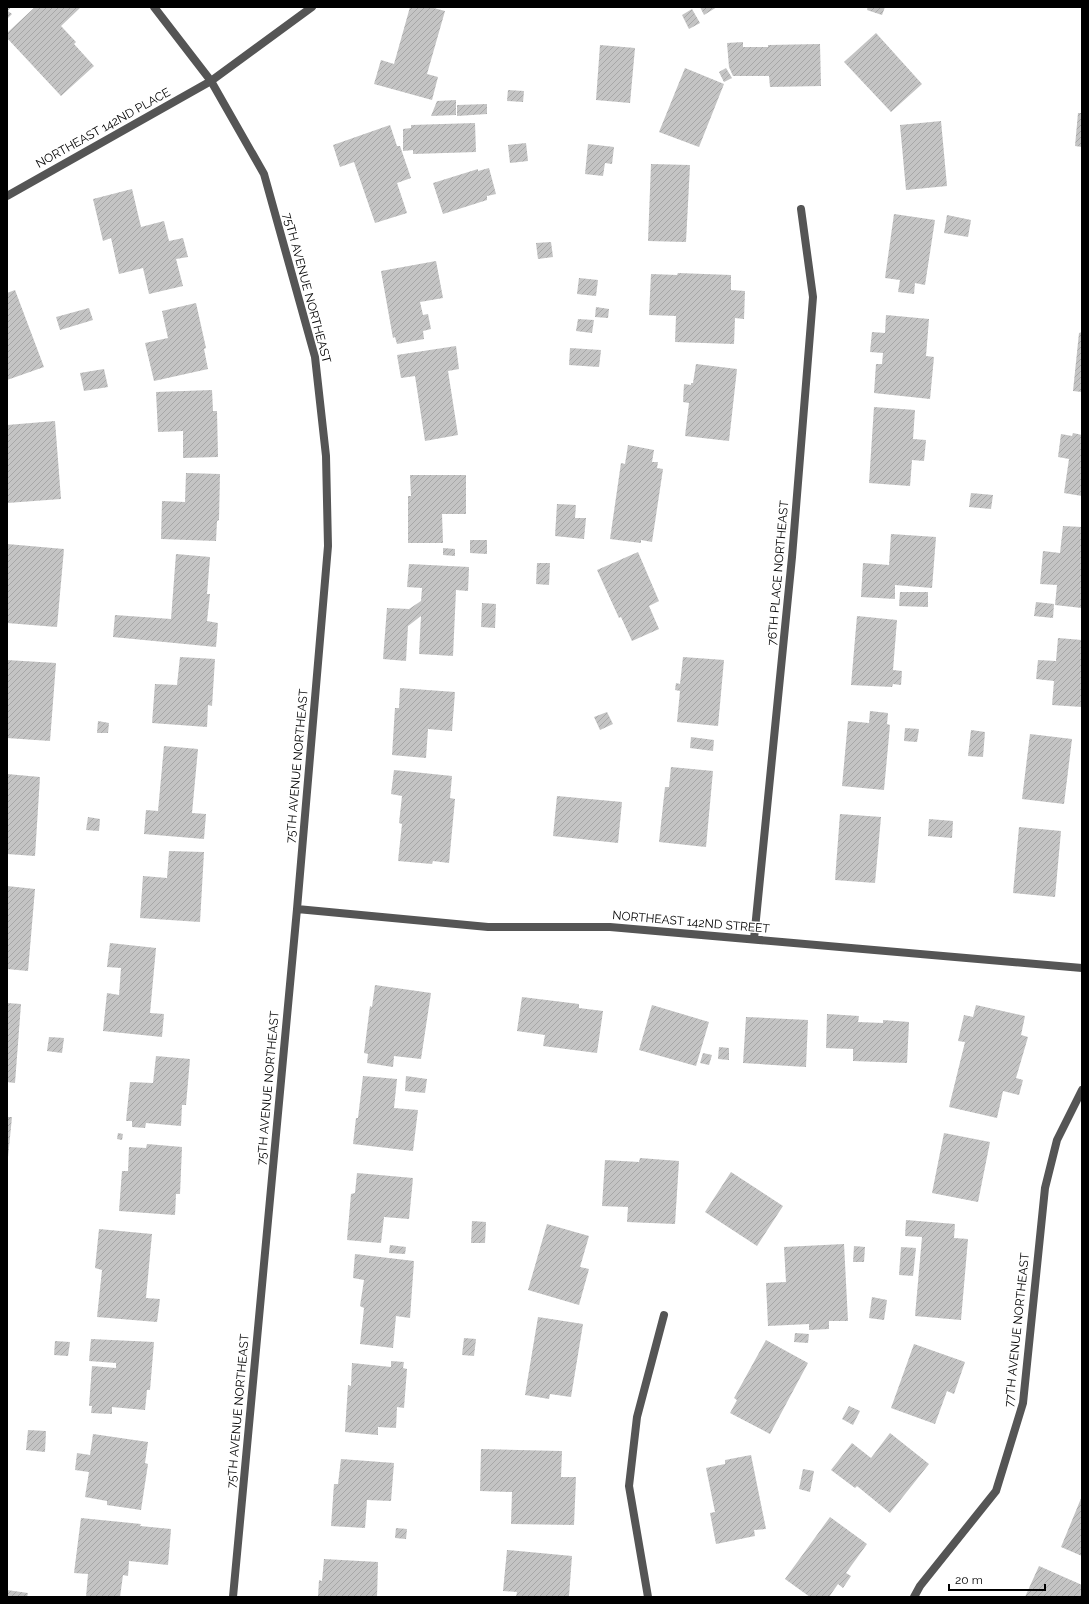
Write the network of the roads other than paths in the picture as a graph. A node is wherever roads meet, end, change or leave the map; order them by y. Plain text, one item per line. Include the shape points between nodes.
1 (154, 7) edge
2 (312, 7) edge
3 (211, 81) junction
4 (7, 196) edge
5 (801, 209) dead end
6 (297, 909) junction
7 (754, 939) junction
8 (1082, 968) edge
9 (1082, 1090) edge
10 (664, 1315) dead end
11 (233, 1597) edge
12 (648, 1597) edge
13 (914, 1597) edge

1 - 3 street, 75TH AVENUE NORTHEAST
2 - 3 street
3 - 4 street, NORTHEAST 142ND PLACE
3 - 6 street, 75TH AVENUE NORTHEAST via 264,174 315,357 326,456 328,546
5 - 7 street, 76TH PLACE NORTHEAST via 813,297 792,557
6 - 7 street, NORTHEAST 142ND STREET via 488,927 610,927
6 - 11 street, 75TH AVENUE NORTHEAST
7 - 8 street, NORTHEAST 142ND STREET
9 - 13 street, 77TH AVENUE NORTHEAST via 1057,1140 1045,1188 1024,1403 996,1491
10 - 12 street via 637,1417 629,1486

